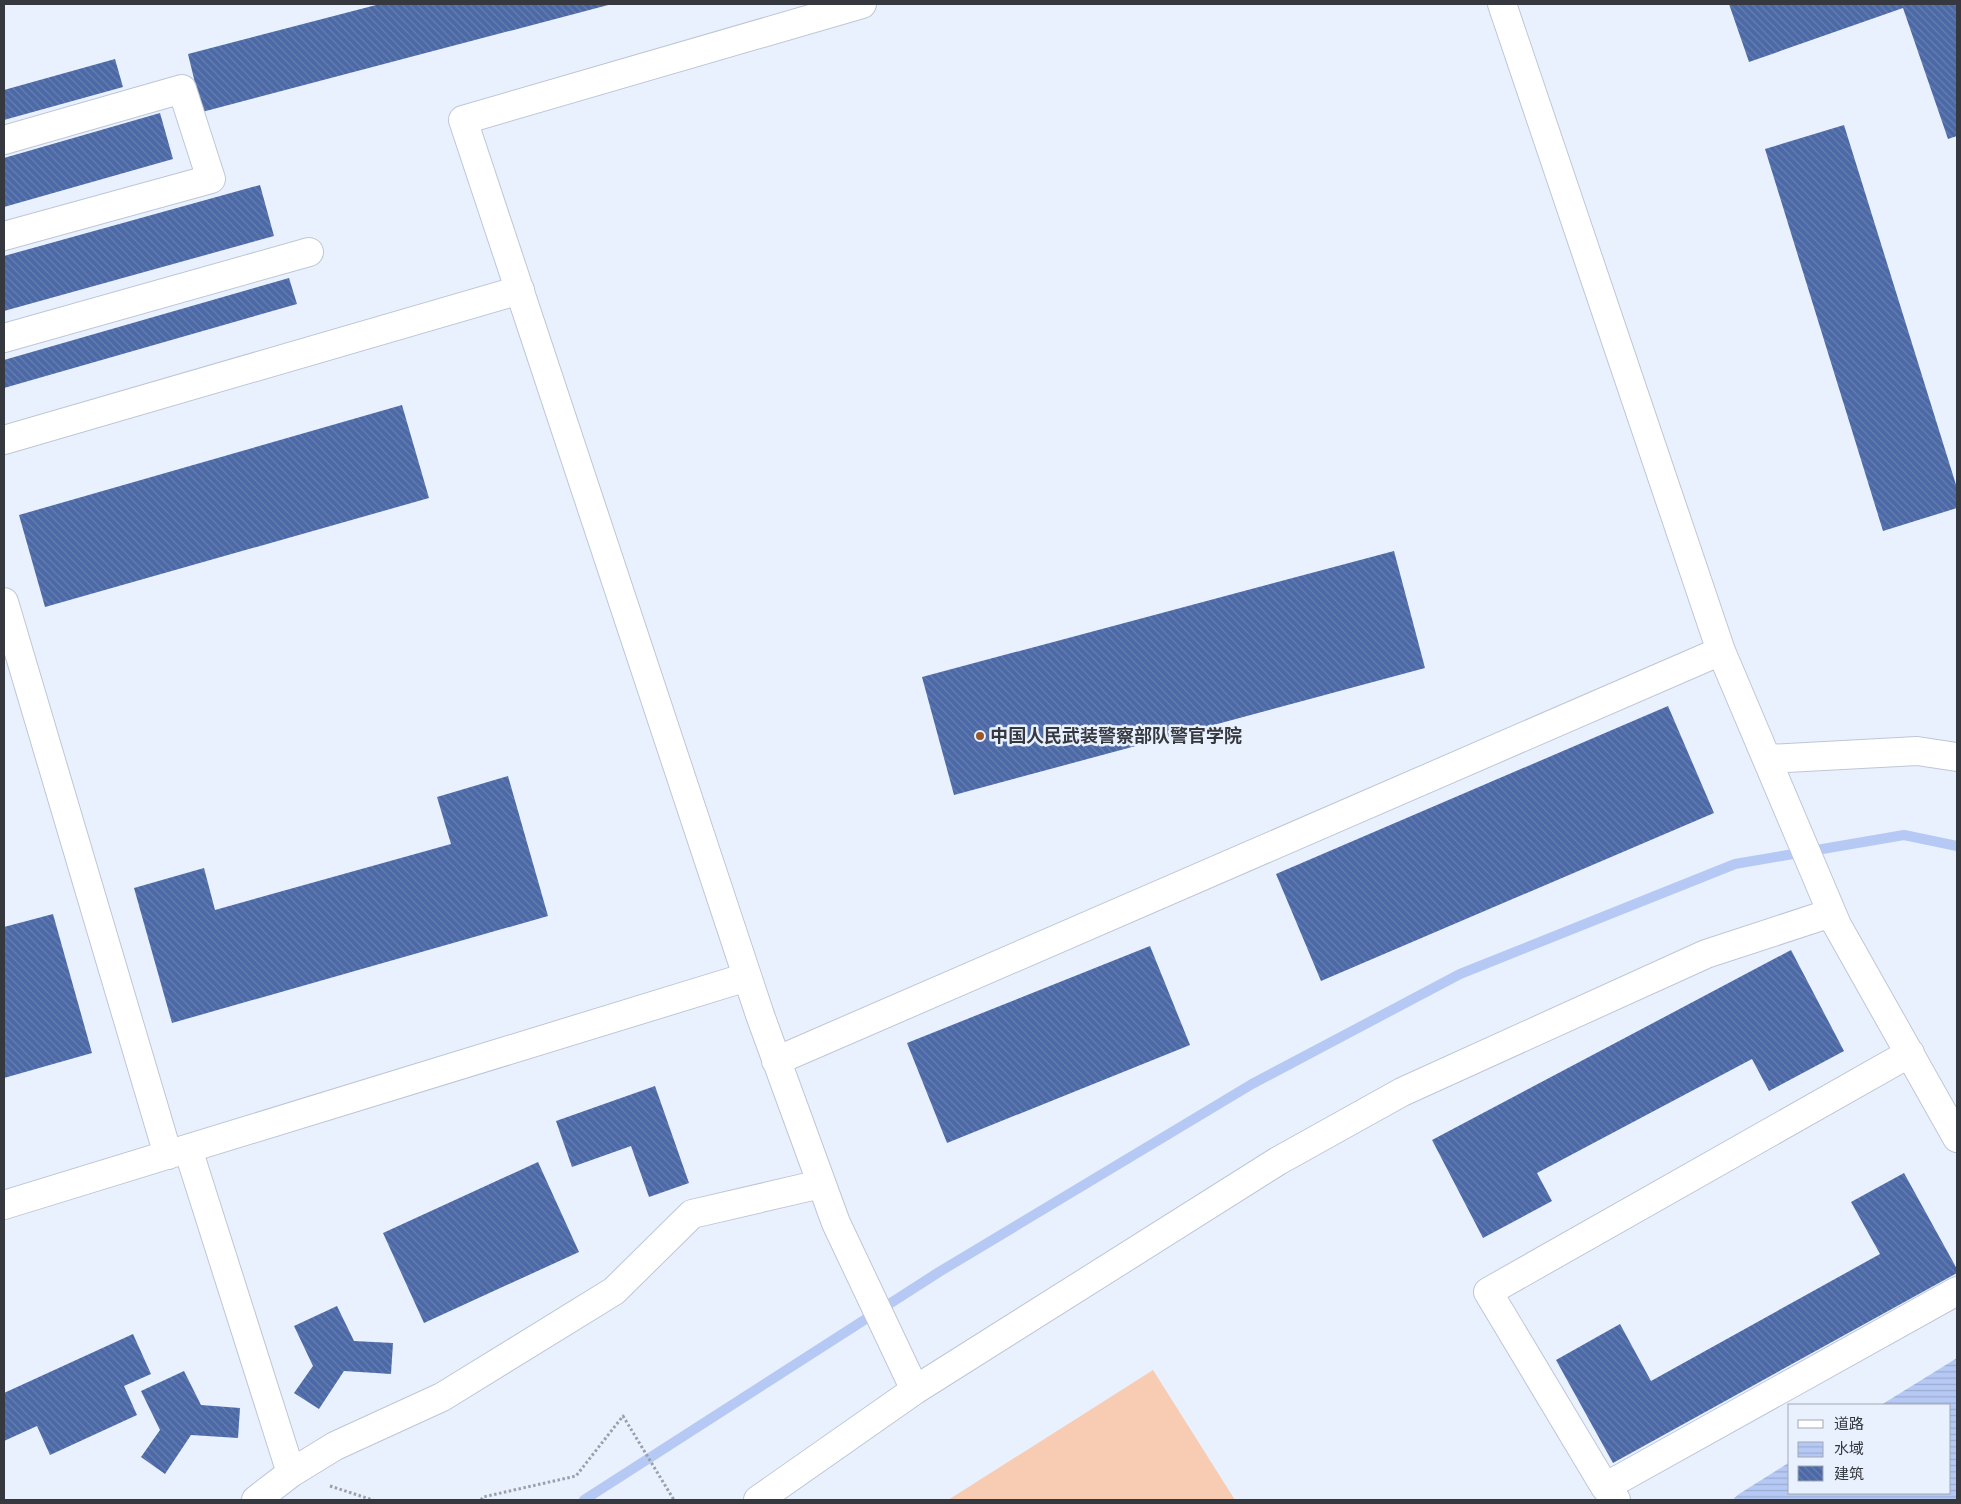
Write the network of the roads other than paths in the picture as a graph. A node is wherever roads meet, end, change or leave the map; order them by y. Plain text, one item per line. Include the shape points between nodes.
1 (862, 4) edge
2 (1502, 4) edge
3 (4, 140) edge
4 (4, 236) edge
5 (309, 252) dead end
6 (520, 290) junction
7 (4, 338) edge
8 (4, 440) edge
9 (4, 602) edge
10 (1721, 651) junction
11 (1957, 757) edge
12 (1767, 759) junction
13 (1828, 906) junction
14 (747, 978) junction
15 (1910, 1054) junction
16 (776, 1061) junction
17 (1957, 1138) edge
18 (178, 1152) junction
19 (822, 1184) junction
20 (4, 1205) edge
21 (1957, 1292) edge
22 (915, 1390) junction
23 (291, 1474) junction
24 (1611, 1494) edge
25 (256, 1500) edge
26 (758, 1500) edge

1 - 6 street via 463,120
2 - 10 street
3 - 4 street via 182,89 211,179
5 - 7 street
6 - 8 street
6 - 14 street
9 - 18 street
10 - 12 street
10 - 16 street
11 - 12 street via 1917,751
12 - 13 street
13 - 15 street
13 - 22 street via 1706,954 1402,1092 1278,1161
14 - 16 street
14 - 18 street
15 - 17 street
15 - 24 street via 1488,1292
16 - 19 street
18 - 20 street
18 - 23 street
19 - 22 street via 849,1254
19 - 23 street via 692,1214 614,1291 442,1397 335,1446
21 - 24 street
22 - 26 street
23 - 25 street

